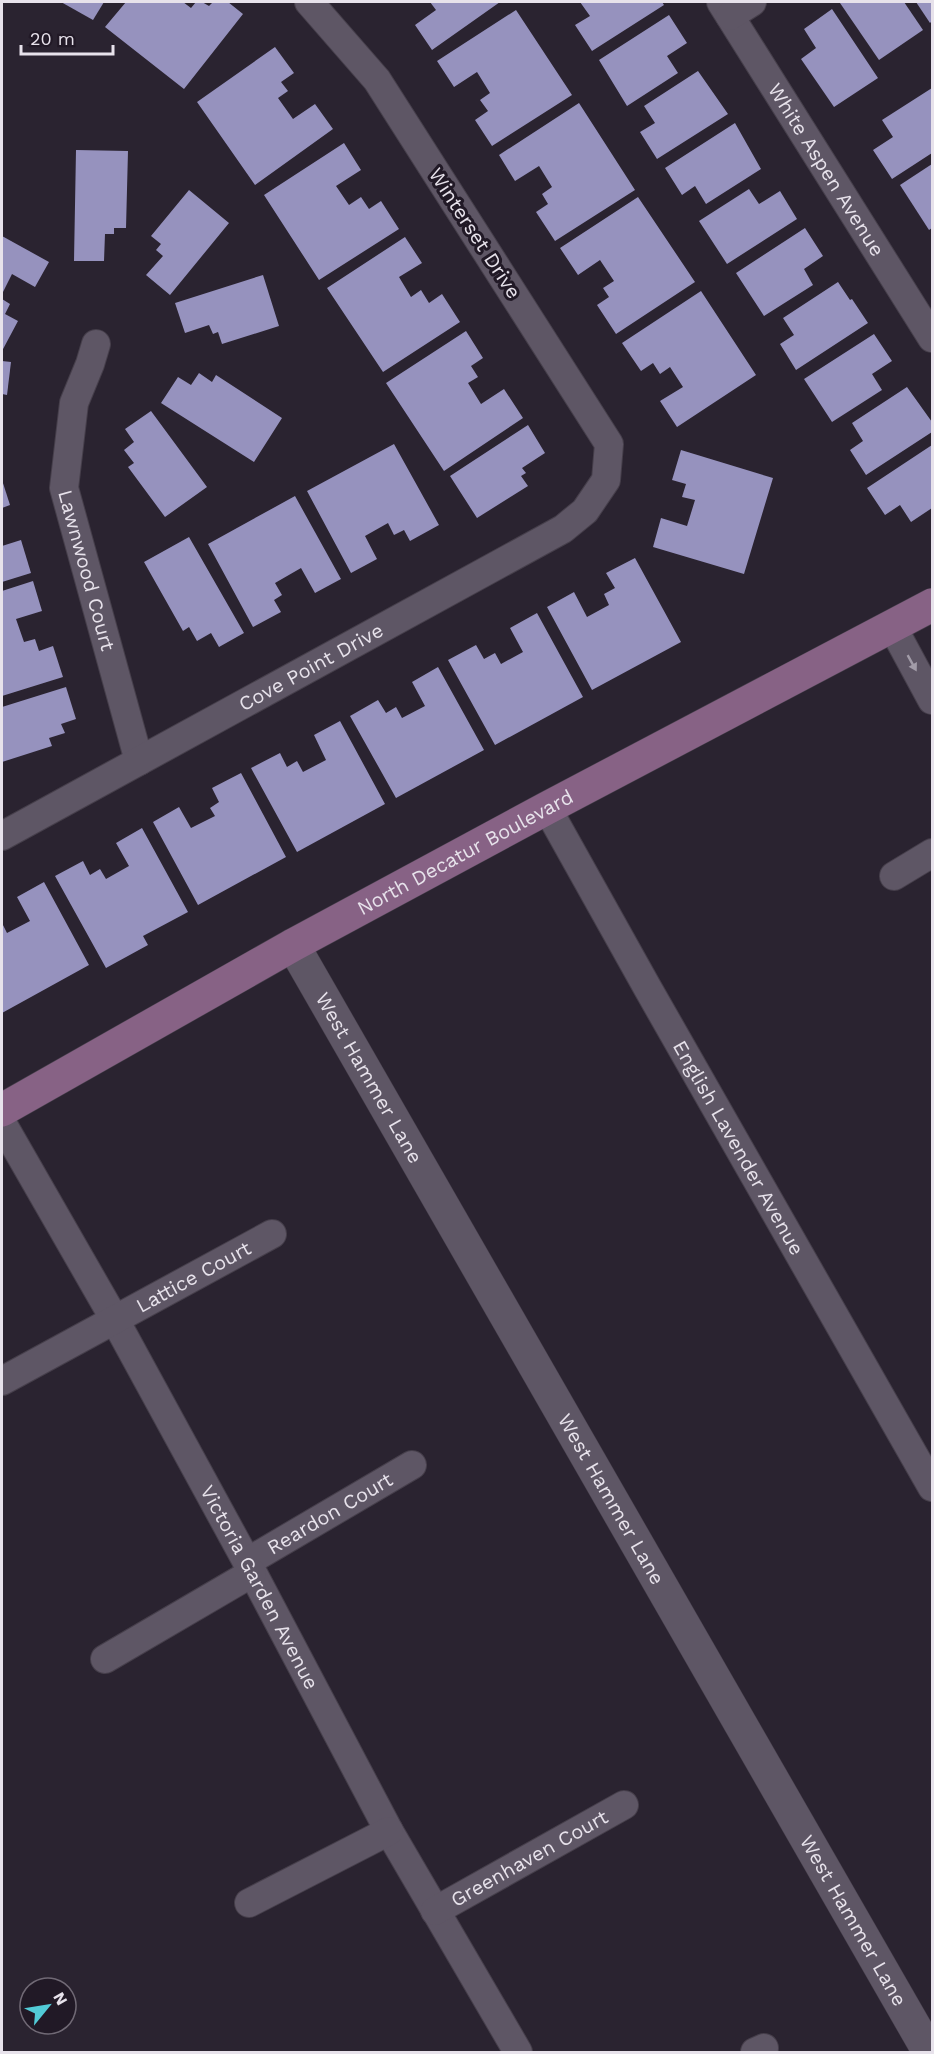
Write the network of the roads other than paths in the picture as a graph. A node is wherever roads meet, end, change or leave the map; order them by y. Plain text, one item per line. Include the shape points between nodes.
1 (309, 2) edge
2 (734, 6) edge
3 (933, 338) edge
4 (96, 344) dead end
5 (606, 480) joint
6 (932, 605) edge
7 (892, 626) junction
8 (933, 700) edge
9 (139, 760) junction
10 (547, 808) junction
11 (2, 836) edge
12 (933, 853) edge
13 (894, 876) dead end
14 (293, 945) junction
15 (2, 1110) edge
16 (2, 1123) edge
17 (272, 1233) dead end
18 (115, 1320) junction
19 (2, 1381) edge
20 (412, 1465) dead end
21 (933, 1487) edge
22 (250, 1567) junction
23 (105, 1659) dead end
24 (624, 1805) dead end
25 (389, 1831) junction
26 (249, 1903) dead end
27 (435, 1911) junction
28 (518, 2052) edge
29 (929, 2052) edge

1 - 5 street, Winterset Drive via 377,80 609,444
2 - 3 street, White Aspen Avenue
4 - 9 street, Lawnwood Court via 74,403 64,488
5 - 9 street, Cove Point Drive via 585,511 563,529
6 - 7 main road, North Decatur Boulevard
7 -> 8 street
7 - 10 main road, North Decatur Boulevard
9 - 11 street, Cove Point Drive
10 - 14 main road, North Decatur Boulevard
10 - 21 street, English Lavender Avenue
12 - 13 street
14 - 15 main road, North Decatur Boulevard
14 - 29 street, West Hammer Lane
16 - 18 street, Victoria Garden Avenue
17 - 18 street, Lattice Court
18 - 19 street, Lattice Court
18 - 22 street, Victoria Garden Avenue
20 - 22 street, Reardon Court
22 - 23 street, Reardon Court
22 - 25 street, Victoria Garden Avenue
24 - 27 street, Greenhaven Court
25 - 26 street
25 - 27 street, Victoria Garden Avenue
27 - 28 street, Victoria Garden Avenue

